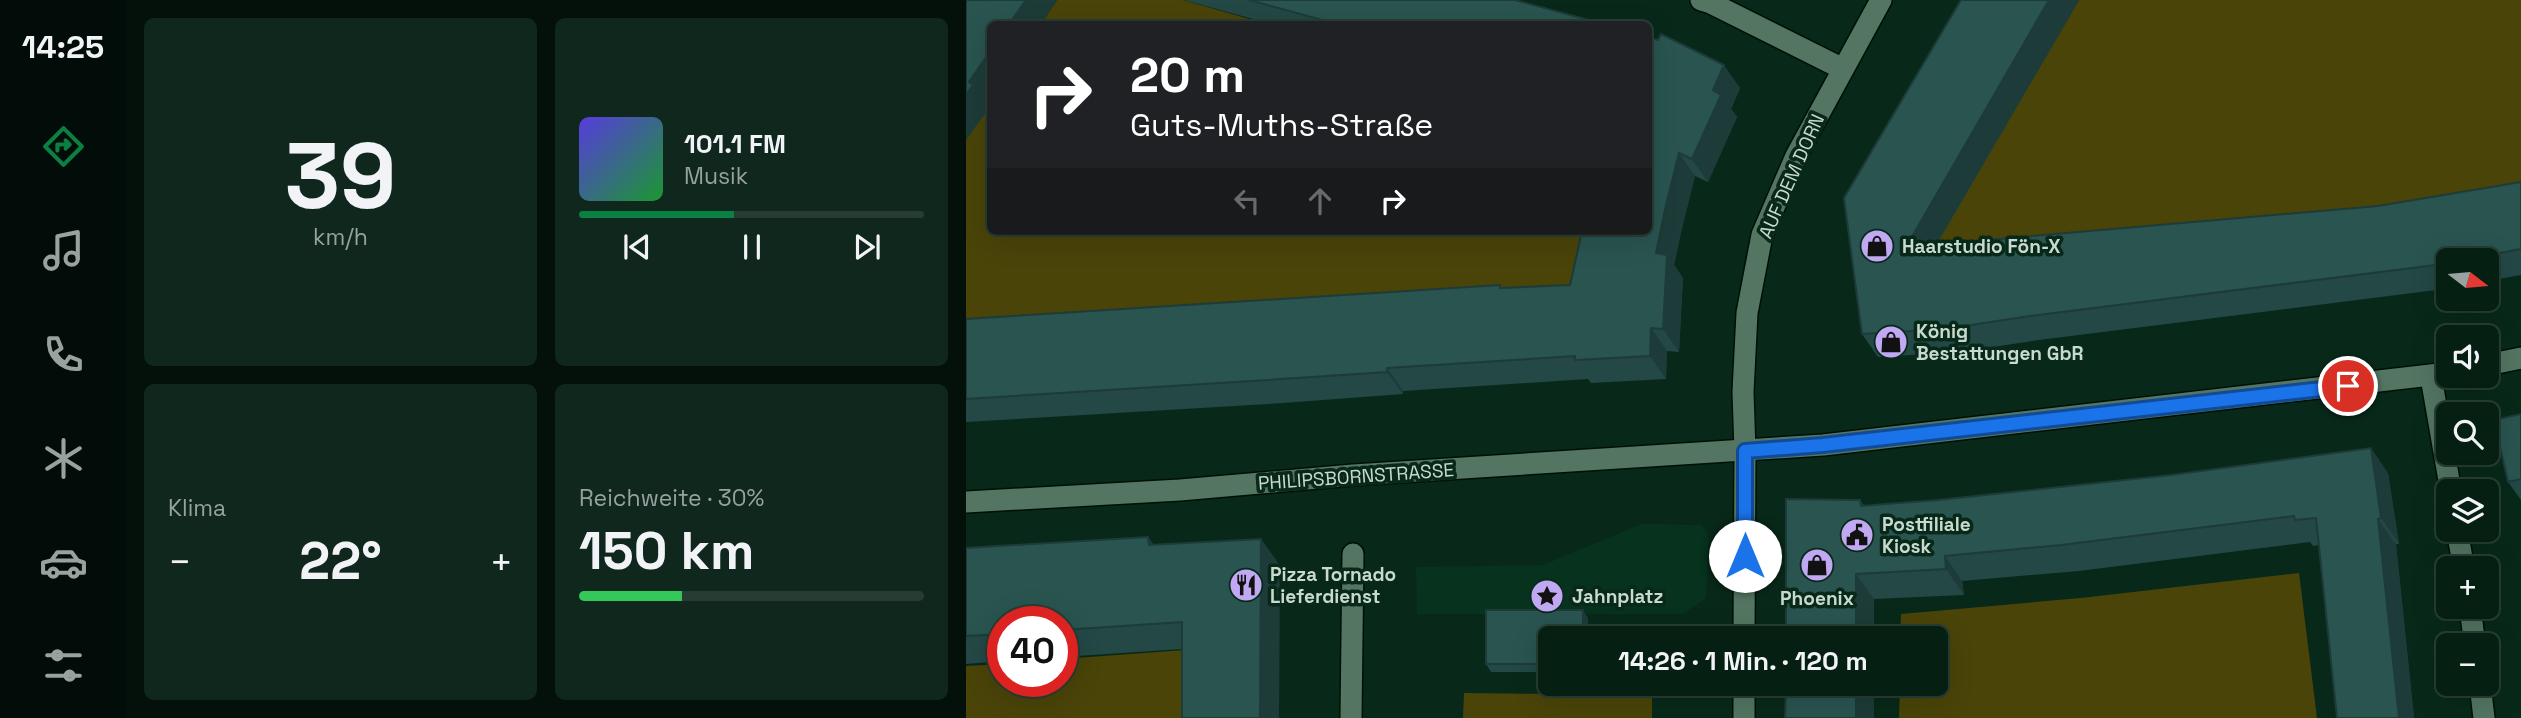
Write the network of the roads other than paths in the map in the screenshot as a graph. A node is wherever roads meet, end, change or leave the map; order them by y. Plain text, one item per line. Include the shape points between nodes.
1 (1701, 0) edge
2 (1881, 0) edge
3 (1843, 69) junction
4 (2521, 358) edge
5 (2499, 363) edge
6 (2436, 375) edge
7 (2441, 388) edge
8 (1745, 451) junction
9 (2450, 479) edge
10 (966, 502) edge
11 (1353, 554) dead end
12 (1744, 626) edge
13 (1744, 696) edge
14 (2481, 696) edge
15 (1351, 718) edge
16 (1744, 718) edge
17 (2484, 718) edge

1 - 3 street
2 - 3 street, AUF DEM DORN
3 - 8 street, AUF DEM DORN via 1796,156 1762,235 1747,313
4 - 5 street
6 - 8 street, PHILIPSBORNSTRASSE
7 - 9 street
8 - 10 street, PHILIPSBORNSTRASSE
8 - 12 street
11 - 15 street
13 - 16 street
14 - 17 street

